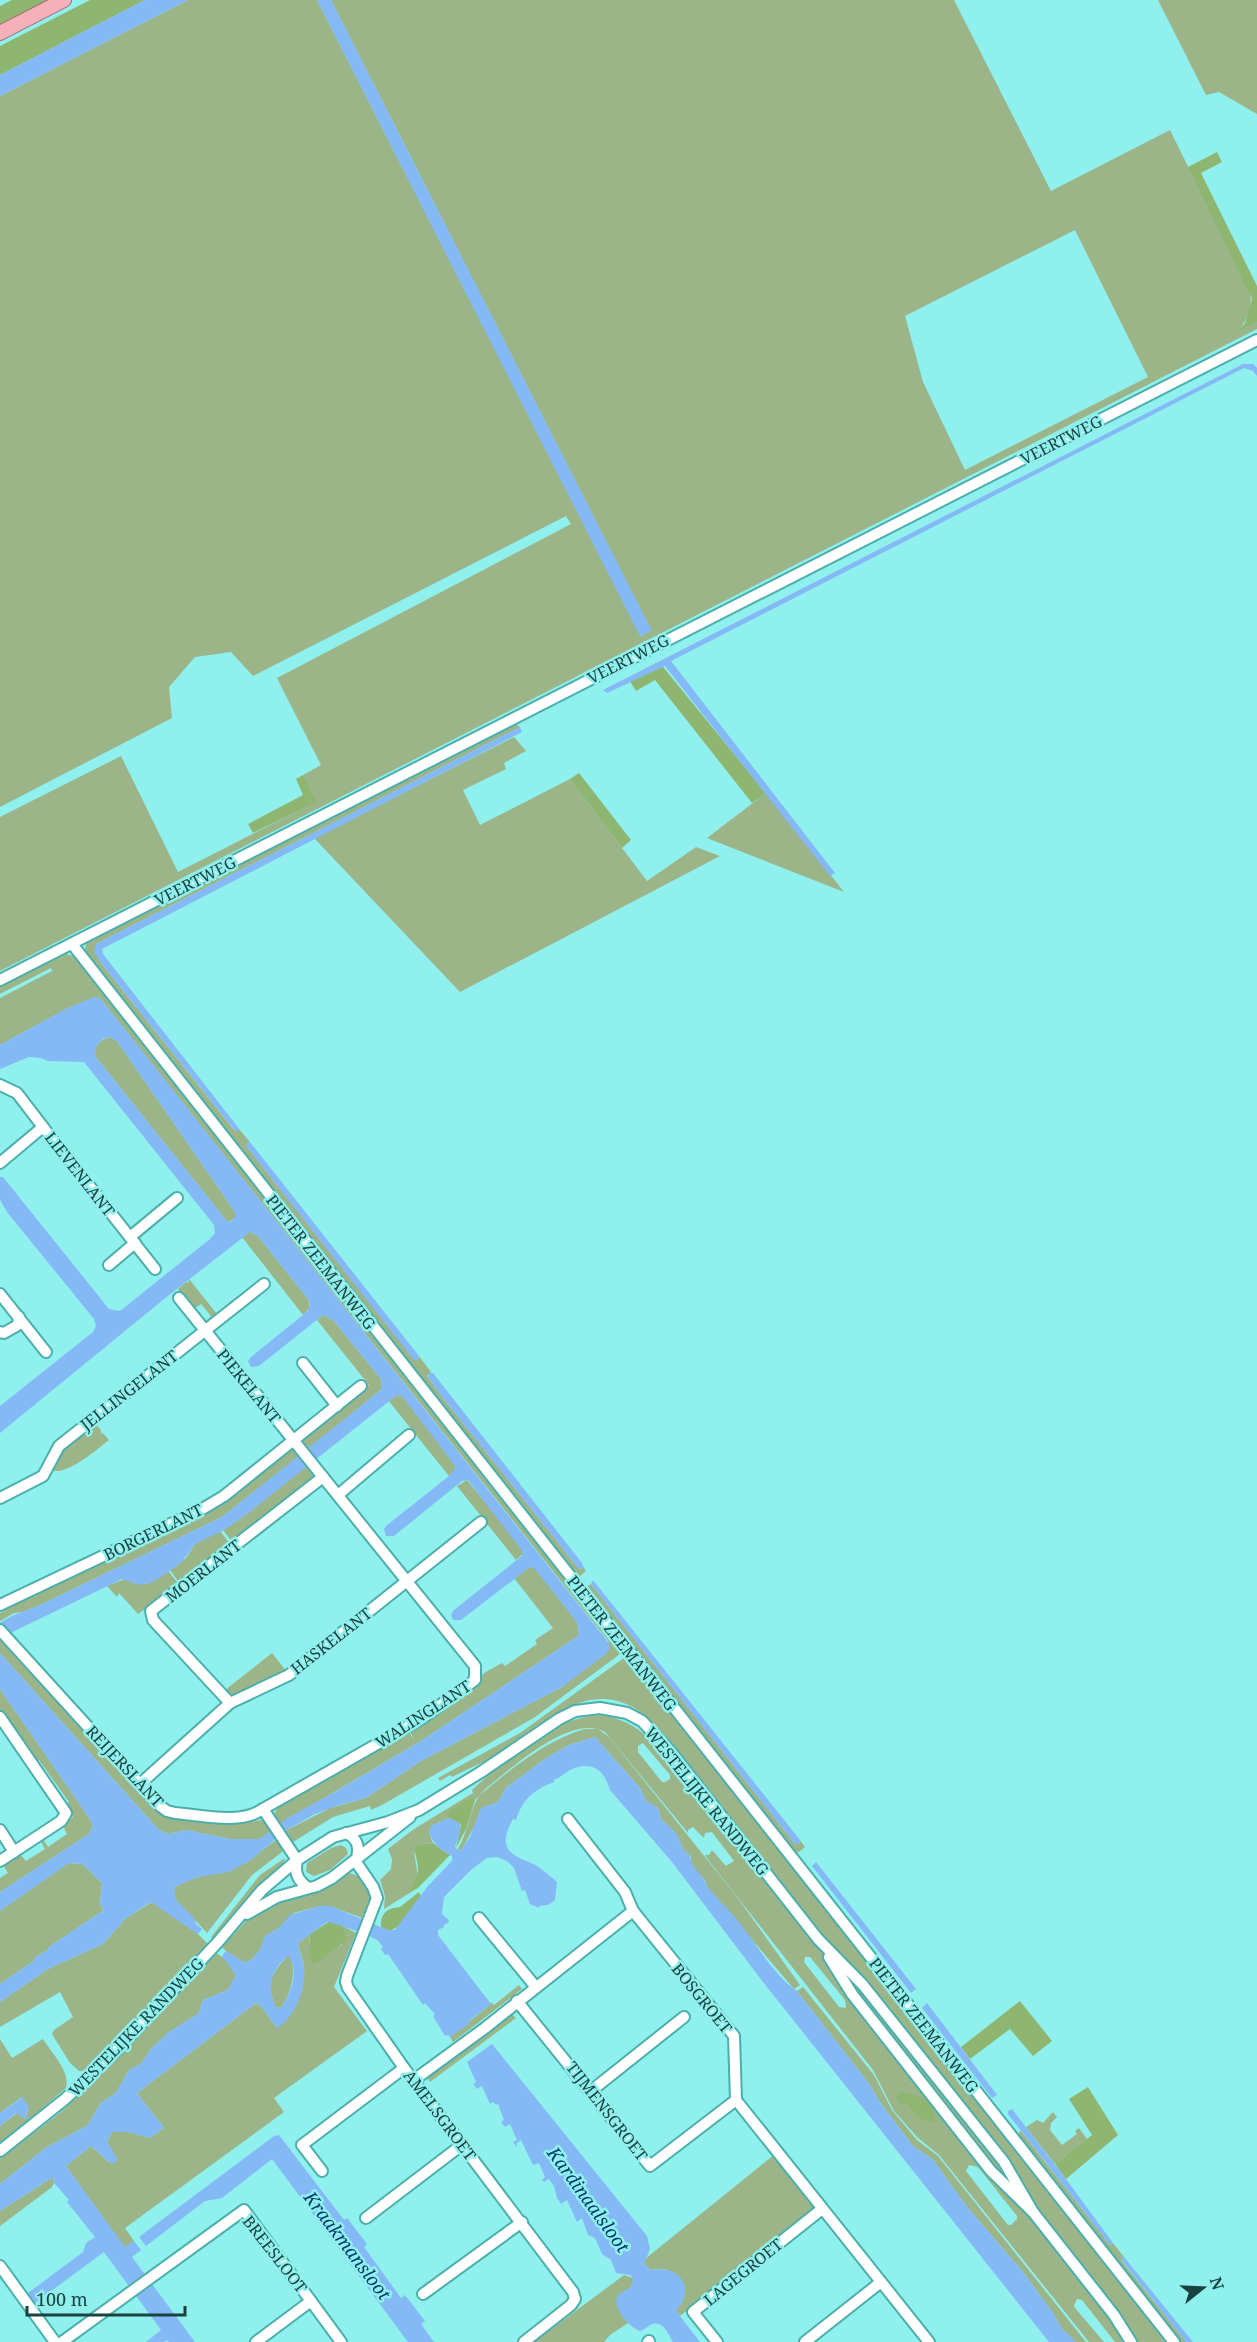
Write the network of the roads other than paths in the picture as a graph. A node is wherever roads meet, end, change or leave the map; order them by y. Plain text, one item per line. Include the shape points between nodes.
1 (64, 0) edge
2 (0, 33) edge
3 (1255, 344) edge
4 (72, 944) junction
5 (0, 980) edge
6 (0, 1085) edge
7 (43, 1127) junction
8 (0, 1163) edge
9 (177, 1198) dead end
10 (133, 1240) junction
11 (109, 1265) dead end
12 (155, 1269) dead end
13 (264, 1284) dead end
14 (0, 1294) edge
15 (179, 1298) dead end
16 (19, 1317) junction
17 (205, 1330) junction
18 (0, 1332) edge
19 (46, 1352) dead end
20 (303, 1364) dead end
21 (361, 1386) dead end
22 (337, 1406) junction
23 (409, 1435) dead end
24 (295, 1442) junction
25 (320, 1473) junction
26 (338, 1495) junction
27 (0, 1498) edge
28 (481, 1522) dead end
29 (406, 1581) junction
30 (0, 1605) edge
31 (0, 1630) edge
32 (230, 1703) junction
33 (0, 1717) edge
34 (140, 1784) junction
35 (263, 1809) junction
36 (419, 1809) junction
37 (568, 1819) dead end
38 (0, 1830) edge
39 (346, 1833) junction
40 (14, 1852) junction
41 (297, 1860) junction
42 (0, 1861) edge
43 (356, 1862) junction
44 (308, 1888) junction
45 (633, 1911) junction
46 (480, 1918) dead end
47 (238, 1920) junction
48 (818, 1939) junction
49 (535, 1986) junction
50 (517, 2001) junction
51 (684, 2017) dead end
52 (404, 2068) junction
53 (414, 2080) junction
54 (591, 2091) junction
55 (736, 2100) junction
56 (463, 2144) junction
57 (0, 2151) edge
58 (322, 2171) dead end
59 (822, 2209) junction
60 (1033, 2212) junction
61 (366, 2218) dead end
62 (522, 2222) junction
63 (0, 2266) edge
64 (881, 2282) junction
65 (423, 2294) dead end
66 (312, 2301) junction
67 (55, 2342) edge
68 (62, 2342) edge
69 (256, 2342) edge
70 (341, 2342) edge
71 (524, 2342) edge
72 (717, 2342) edge
73 (805, 2342) edge
74 (929, 2342) edge
75 (1131, 2342) edge
76 (1174, 2342) edge

1 - 2 main road
3 - 4 street, VEERTWEG via 643,651
4 - 5 street, VEERTWEG
4 - 76 street, PIETER ZEEMANWEG
6 - 7 street via 17,1093
7 - 8 street, LIEVENLANT
7 - 10 street, LIEVENLANT
9 - 10 street
10 - 11 street
10 - 12 street, LIEVENLANT
13 - 17 street, JELLINGELANT
14 - 16 street
15 - 17 street
16 - 18 street via 12,1330
16 - 19 street
17 - 24 street, PIEKELANT
17 - 27 street, JELLINGELANT via 59,1446 43,1476
20 - 22 street
21 - 22 street
22 - 24 street
23 - 26 street
24 - 25 street, WALINGLANT
24 - 30 street, BORGERLANT via 204,1508
25 - 26 street, WALINGLANT
25 - 32 street, MOERLANT via 151,1611 153,1620
26 - 29 street, WALINGLANT
28 - 29 street
29 - 32 street, HASKELANT via 289,1675
29 - 35 street, WALINGLANT via 475,1666 475,1680 420,1719
31 - 34 street, REIJERSLANT
32 - 34 street, HASKELANT
33 - 40 street via 66,1813 62,1821
34 - 35 street, REIJERSLANT via 160,1806 175,1813 241,1818 254,1816
35 - 41 street
36 - 39 street, WESTELIJKE RANDWEG
36 - 43 street, WESTELIJKE RANDWEG
36 - 48 street, WESTELIJKE RANDWEG via 567,1715 590,1708 627,1713 646,1725 671,1752
37 - 45 street, BOSGROET via 625,1892
38 - 40 street
39 - 41 street, WESTELIJKE RANDWEG
39 - 43 street via 358,1844
40 - 42 street
41 - 44 street via 298,1879
41 - 47 street, WESTELIJKE RANDWEG via 269,1883
43 - 44 street, WESTELIJKE RANDWEG
43 - 52 street, AMELSGROET via 376,1898 347,1976 348,1988
44 - 47 street, WESTELIJKE RANDWEG via 277,1897
45 - 49 street
45 - 55 street, BOSGROET via 734,2036
46 - 49 street
47 - 57 street, WESTELIJKE RANDWEG via 78,2087
48 - 60 street, WESTELIJKE RANDWEG via 852,1994 991,2171
48 - 60 street, WESTELIJKE RANDWEG via 863,1985 1004,2162
49 - 50 street
50 - 53 street
50 - 54 street, TIJMENSGROET
51 - 54 street
52 - 53 street, AMELSGROET
52 - 58 street via 302,2145
53 - 56 street, AMELSGROET
54 - 55 street, TIJMENSGROET via 650,2166
55 - 59 street
56 - 61 street
56 - 62 street, AMELSGROET
59 - 64 street
59 - 72 street, LAGEGROET via 693,2312
60 - 75 street, WESTELIJKE RANDWEG
62 - 65 street
62 - 71 street, AMELSGROET via 575,2299
63 - 67 street
64 - 73 street
64 - 74 street
66 - 68 street, BREESLOOT via 244,2210
66 - 69 street, BREESLOOT
66 - 70 street, BREESLOOT

